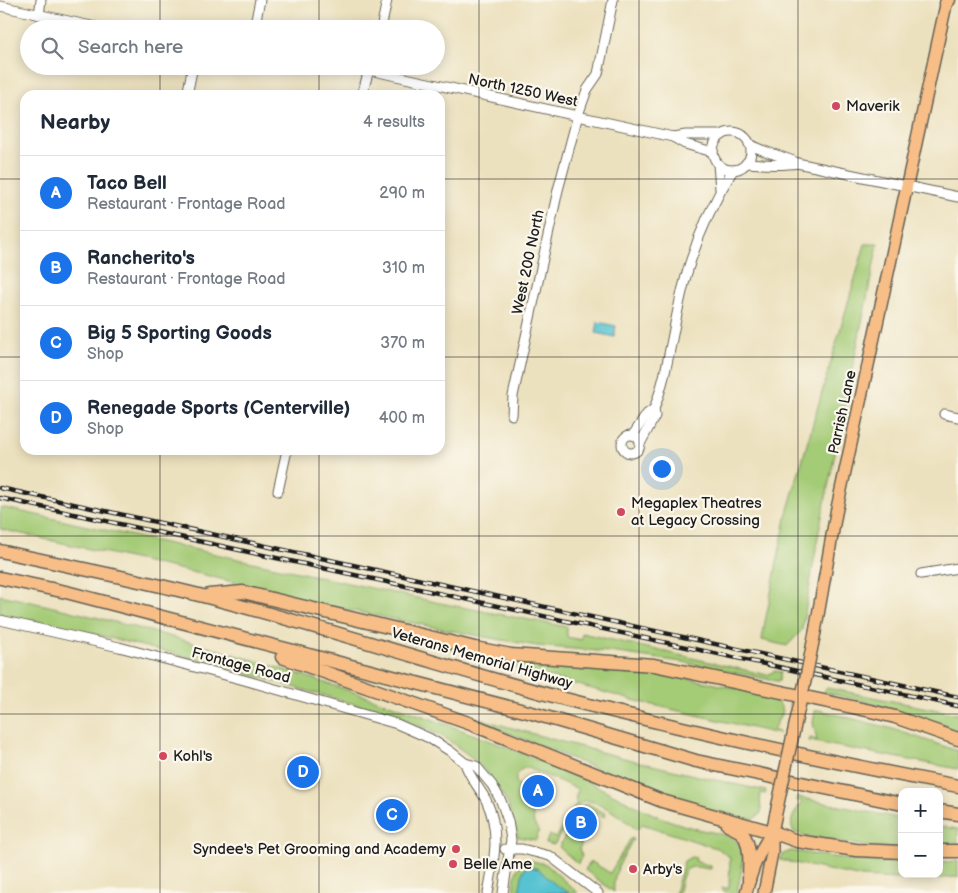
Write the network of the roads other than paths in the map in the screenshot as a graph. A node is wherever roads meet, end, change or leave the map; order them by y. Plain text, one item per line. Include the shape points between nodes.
1 (41, 0) edge
2 (260, 0) edge
3 (387, 0) edge
4 (613, 0) edge
5 (947, 1) edge
6 (0, 6) edge
7 (39, 15) junction
8 (63, 20) edge
9 (256, 20) edge
10 (383, 20) edge
11 (191, 75) edge
12 (368, 75) edge
13 (401, 75) edge
14 (188, 90) edge
15 (363, 90) edge
16 (578, 115) junction
17 (722, 135) junction
18 (673, 137) junction
19 (749, 144) junction
20 (713, 152) junction
21 (797, 163) junction
22 (718, 164) junction
23 (746, 164) junction
24 (733, 170) junction
25 (906, 185) junction
26 (720, 189) junction
27 (958, 197) edge
28 (654, 409) junction
29 (944, 414) dead end
30 (512, 415) dead end
31 (958, 417) edge
32 (632, 435) junction
33 (641, 442) junction
34 (286, 455) edge
35 (278, 491) dead end
36 (0, 551) edge
37 (958, 568) edge
38 (921, 574) dead end
39 (0, 578) edge
40 (202, 596) junction
41 (0, 620) edge
42 (212, 631) junction
43 (802, 696) junction
44 (958, 739) edge
45 (464, 763) junction
46 (958, 786) edge
47 (631, 789) junction
48 (898, 803) edge
49 (943, 812) edge
50 (958, 814) edge
51 (772, 832) junction
52 (496, 849) junction
53 (510, 849) junction
54 (958, 850) edge
55 (943, 851) edge
56 (898, 852) edge
57 (748, 887) edge
58 (488, 893) edge
59 (503, 893) edge
60 (598, 893) edge
61 (764, 893) edge

1 - 7 street
2 - 9 street
3 - 10 street
4 - 16 street, West 200 North via 598,74 587,90
5 - 25 main road, Parrish Lane
6 - 7 street
7 - 8 street
11 - 14 street
12 - 15 street
13 - 16 street, North 1250 West
16 - 18 street, North 1250 West
16 - 30 street, West 200 North via 554,209
17 - 18 street, North 1250 West
17 - 19 street via 735,133
17 - 20 street
18 - 20 street, North 1250 West
19 - 21 street
19 - 23 street
20 - 22 street
21 - 23 street via 783,166
21 - 25 street
22 - 24 street
22 - 26 street
23 - 24 street
24 - 26 street
25 - 27 street
25 - 43 main road, Parrish Lane, bridge via 836,513
26 - 28 street via 688,270 667,368
28 - 32 street
28 - 33 street via 655,416
29 - 31 street
32 - 33 street
32 - 33 street via 623,441 624,451 630,454 637,452
34 - 35 street
36 - 40 highway, Veterans Memorial Highway
37 - 38 street
39 - 42 highway
40 - 43 highway via 243,592 511,655 654,666
40 - 46 highway, Veterans Memorial Highway via 665,724
41 - 45 street, Frontage Road via 167,660 397,724 429,738
42 - 47 highway via 471,724
42 - 48 highway via 532,713 696,760
43 - 44 highway via 895,717
43 - 51 main road, Parrish Lane, bridge
45 - 52 street, Frontage Road via 489,808
45 - 53 street, Frontage Road via 476,766 501,801 510,830
47 - 51 highway via 678,806
47 - 57 highway via 650,804 727,825 741,832 748,847
49 - 50 highway
51 - 56 highway via 792,840 856,850
51 - 57 main road, Parrish Lane via 760,849
51 - 61 main road, Parrish Lane via 772,853
52 - 53 street
52 - 58 street, Frontage Road
53 - 59 street, Frontage Road
53 - 60 street via 550,856
54 - 55 highway

